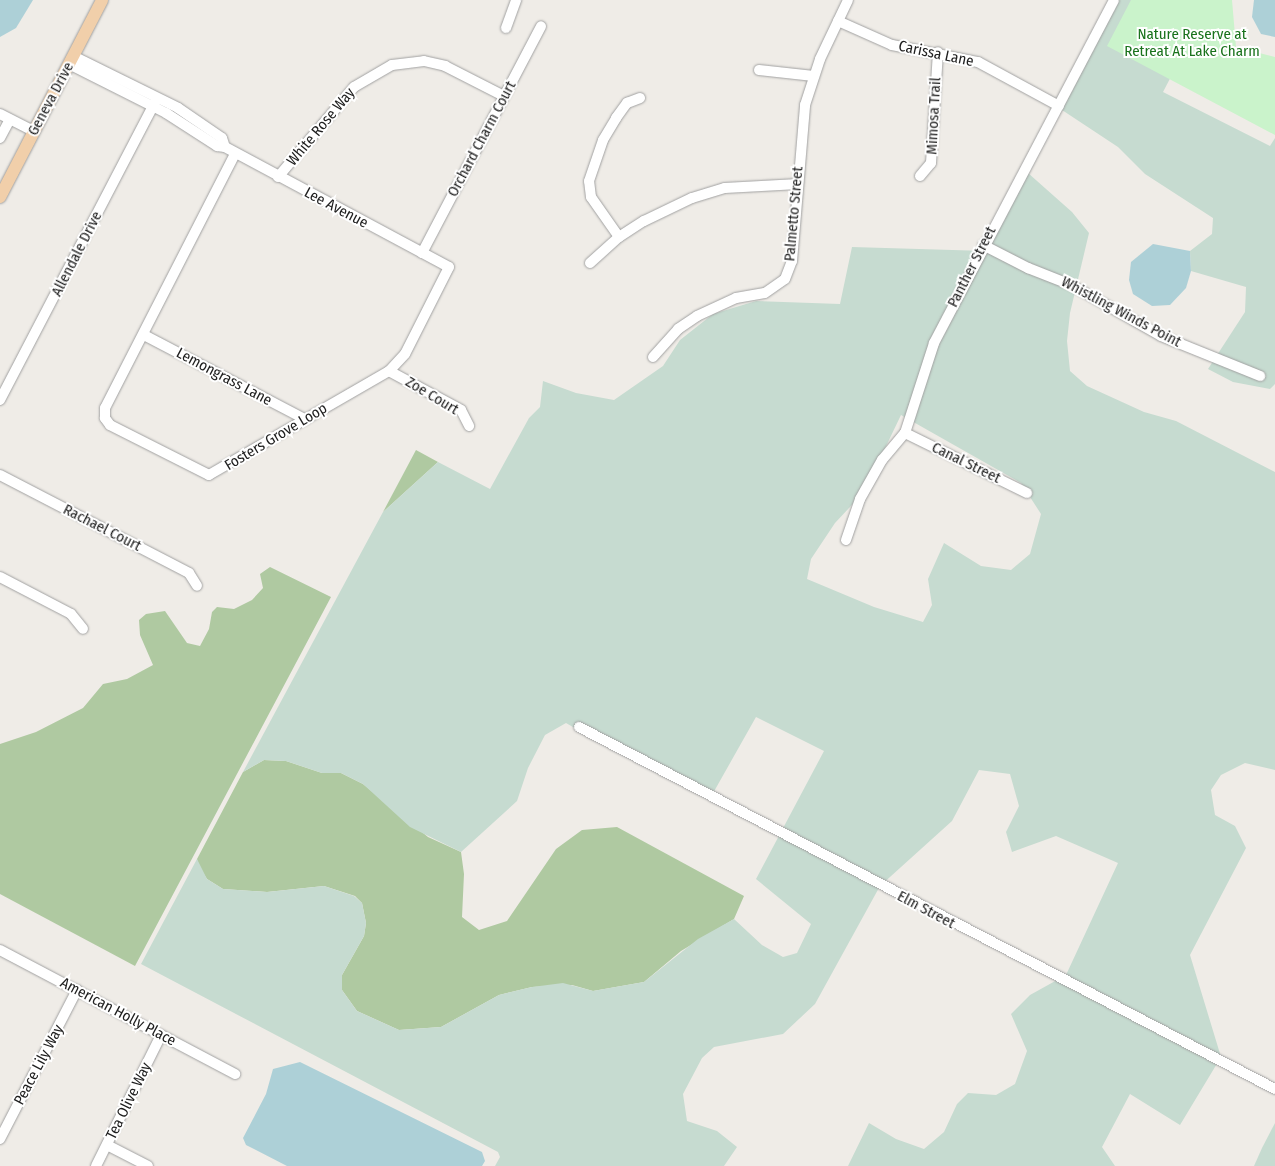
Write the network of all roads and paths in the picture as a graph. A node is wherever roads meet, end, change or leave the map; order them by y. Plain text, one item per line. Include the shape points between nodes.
1 (102, 0) edge
2 (516, 0) edge
3 (848, 0) edge
4 (1114, 0) edge
5 (838, 21) junction
6 (541, 26) dead end
7 (506, 28) dead end
8 (938, 52) junction
9 (71, 60) junction
10 (759, 70) dead end
11 (814, 76) junction
12 (504, 96) junction
13 (640, 98) dead end
14 (155, 102) junction
15 (1059, 106) junction
16 (5, 117) edge
17 (34, 131) junction
18 (0, 138) edge
19 (235, 154) junction
20 (920, 176) dead end
21 (278, 177) junction
22 (798, 184) junction
23 (0, 198) edge
24 (619, 237) junction
25 (983, 245) junction
26 (422, 253) junction
27 (590, 263) dead end
28 (449, 267) joint
29 (144, 335) junction
30 (653, 357) dead end
31 (390, 371) junction
32 (1260, 376) dead end
33 (0, 400) edge
34 (305, 419) junction
35 (469, 426) dead end
36 (905, 433) junction
37 (0, 475) edge
38 (1027, 493) dead end
39 (846, 540) dead end
40 (0, 577) edge
41 (197, 586) dead end
42 (83, 629) dead end
43 (579, 727) dead end
44 (0, 950) edge
45 (77, 990) junction
46 (161, 1035) junction
47 (235, 1074) dead end
48 (1275, 1089) edge
49 (0, 1139) edge
50 (107, 1145) junction
51 (96, 1166) edge
52 (148, 1166) edge

1 - 9 main road, Geneva Drive
2 - 7 street
3 - 5 street, Palmetto Street
4 - 15 street, Panther Street
5 - 8 street, Carissa Lane via 892,45
5 - 11 street, Palmetto Street
6 - 12 street, Orchard Charm Court
8 - 15 street, Carissa Lane via 978,62
8 - 20 street, Mimosa Trail via 934,90 936,125 931,162
9 - 14 street, Lee Avenue
9 - 17 main road, Geneva Drive
10 - 11 street
11 - 22 street, Palmetto Street via 805,105
12 - 21 street, White Rose Way via 445,66 424,61 392,65 368,76 354,87
12 - 26 street, Orchard Charm Court
13 - 24 street via 627,102 616,118 603,140 589,181 591,196
14 - 19 street, Lee Avenue via 217,146
14 - 33 street, Allendale Drive
15 - 25 street, Panther Street
16 - 17 street
16 - 18 street
17 - 23 main road, Geneva Drive
19 - 21 street, Lee Avenue
19 - 29 street, Fosters Grove Loop
21 - 26 street, Lee Avenue
22 - 24 street via 726,188 666,208
22 - 30 street, Palmetto Street via 792,261 785,279 765,293 736,298 696,316 678,329
24 - 27 street
25 - 32 street, Whistling Winds Point via 1071,285 1161,336
25 - 36 street, Panther Street via 934,343
26 - 28 street, Lee Avenue
28 - 31 street, Fosters Grove Loop via 405,354
29 - 34 street, Lemongrass Lane
29 - 34 street, Fosters Grove Loop via 106,408 105,418 110,424 209,475
31 - 34 street, Fosters Grove Loop
31 - 35 street, Zoe Court via 460,410
36 - 38 street, Canal Street
36 - 39 street, Panther Street via 882,460 860,499
37 - 41 street, Rachael Court via 189,573
40 - 42 street via 71,614
43 - 48 street, Elm Street
44 - 45 street, American Holly Place
45 - 46 street, American Holly Place
45 - 49 street, Peace Lily Way
46 - 47 street, American Holly Place
46 - 50 street, Tea Olive Way
50 - 51 street, Tea Olive Way
50 - 52 street

